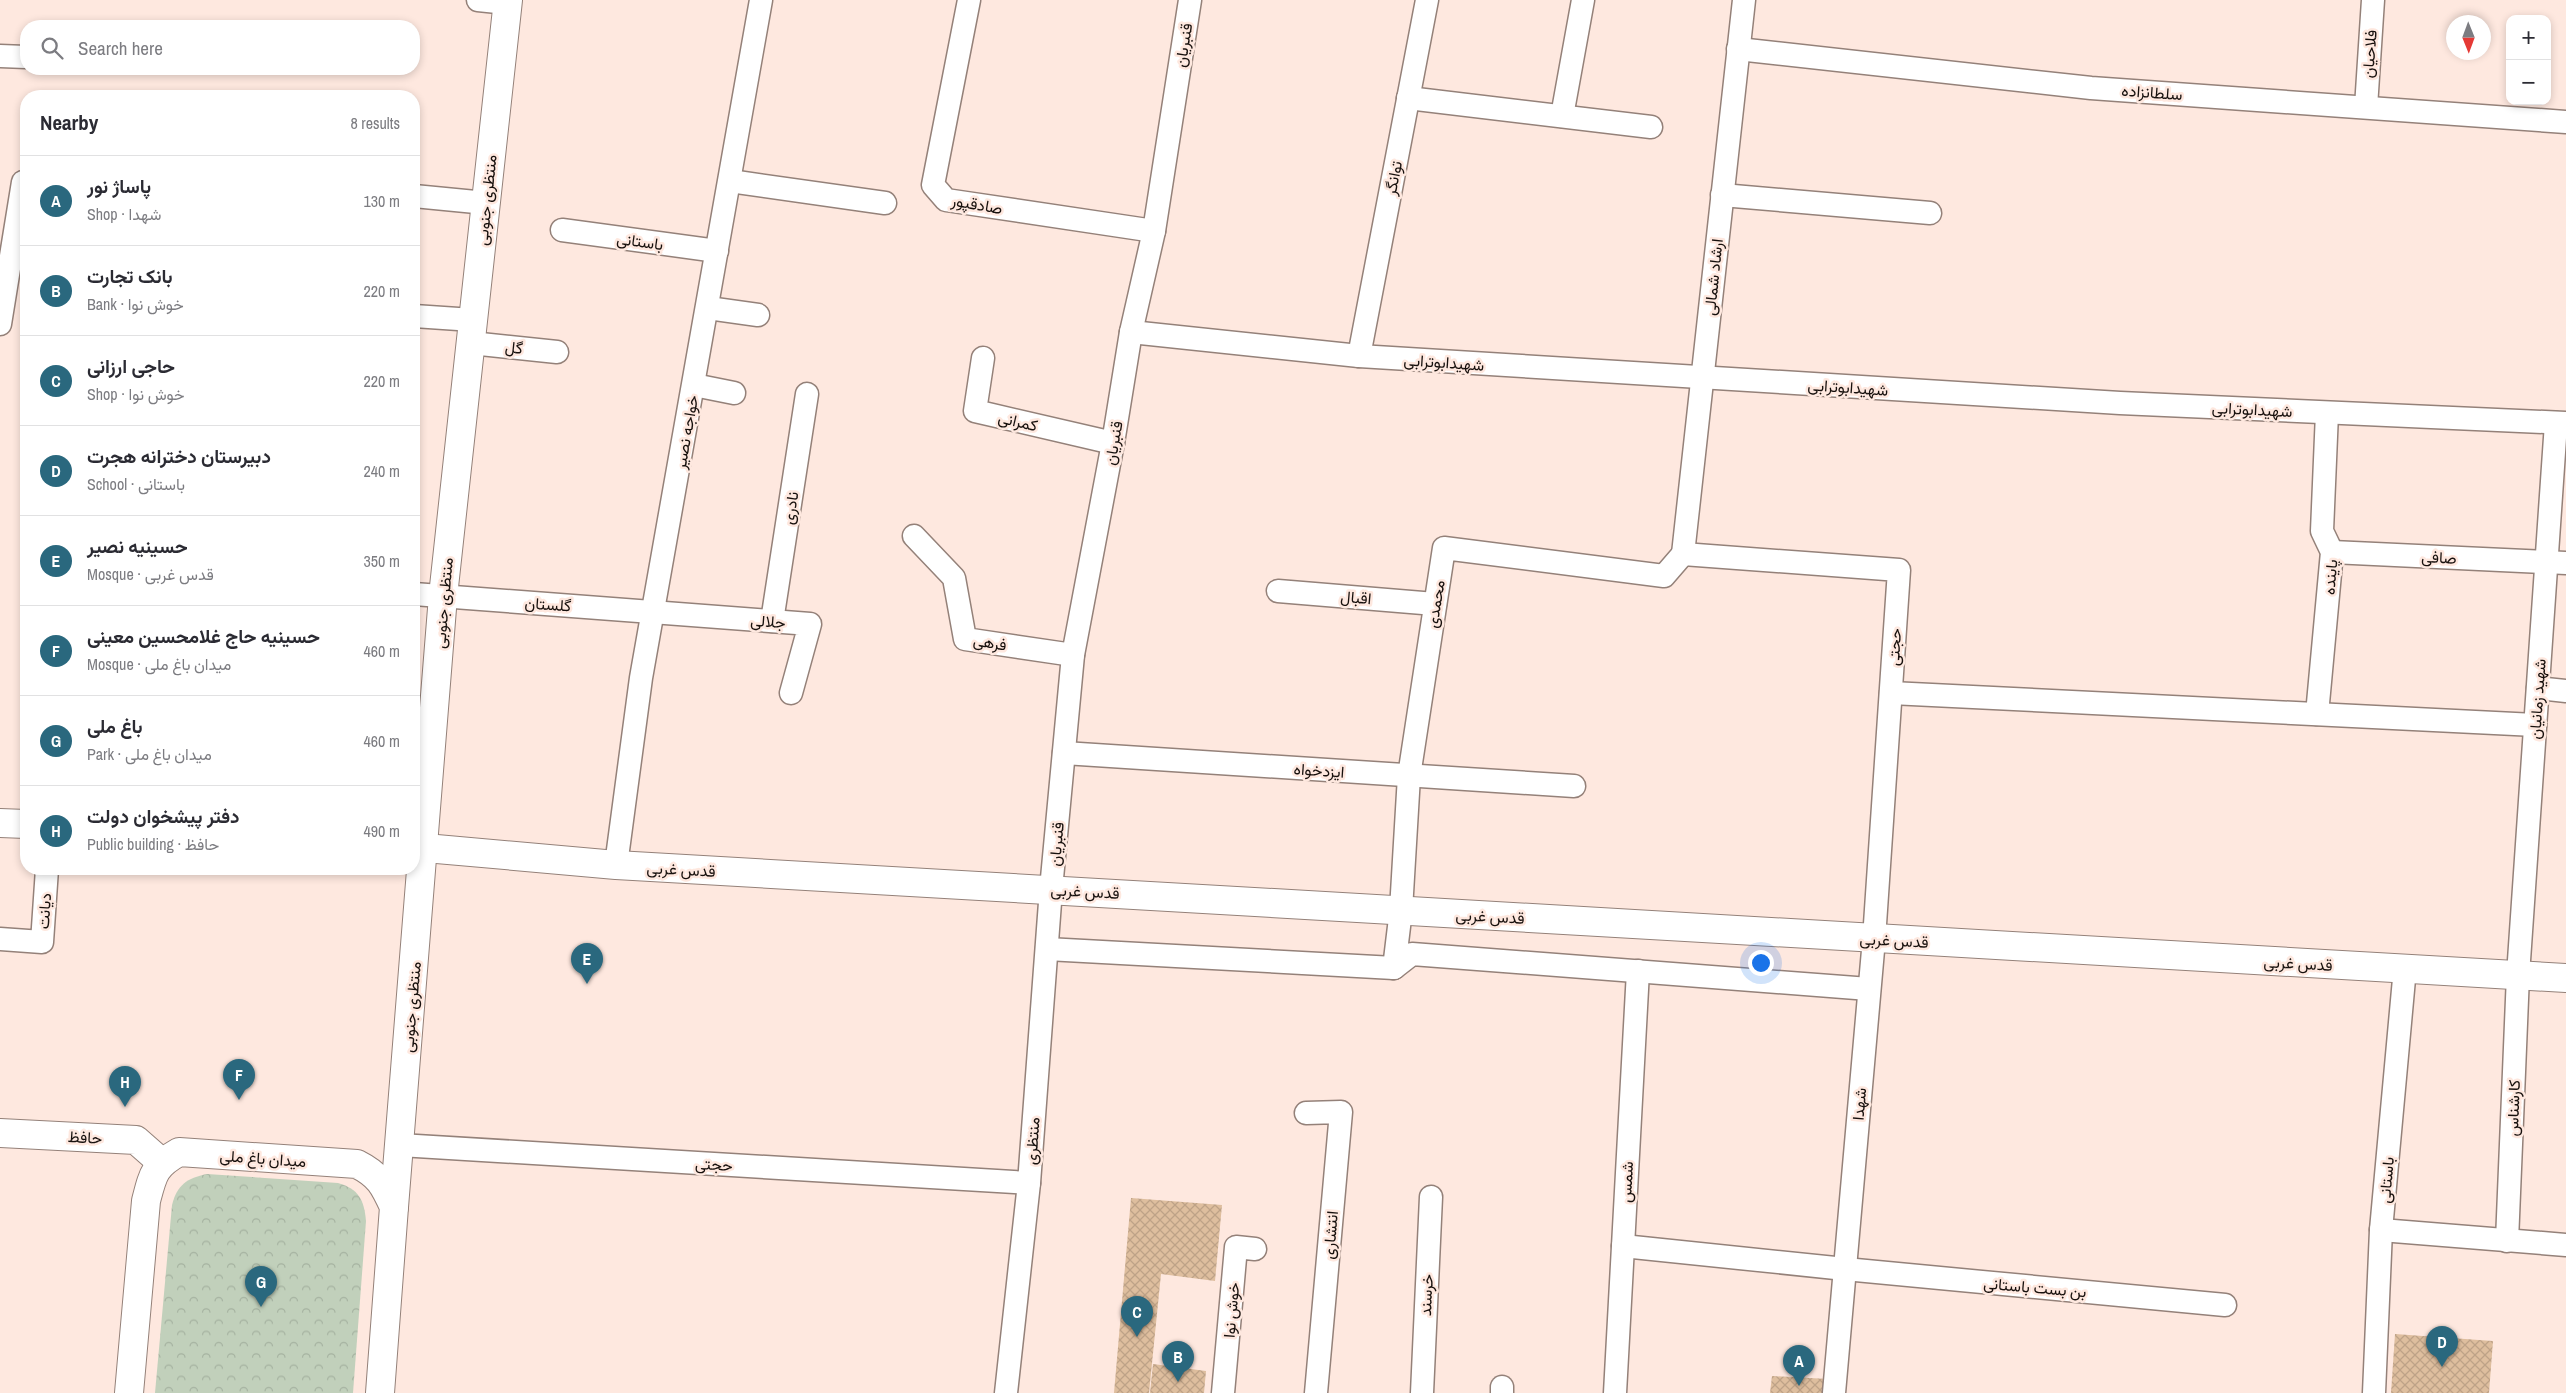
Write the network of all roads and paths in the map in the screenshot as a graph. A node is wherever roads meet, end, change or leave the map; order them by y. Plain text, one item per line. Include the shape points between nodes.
1 (478, 0) edge
2 (761, 0) edge
3 (969, 0) edge
4 (1190, 0) edge
5 (1427, 0) edge
6 (1583, 0) edge
7 (1744, 0) edge
8 (2373, 0) edge
9 (507, 2) edge
10 (1738, 49) junction
11 (0, 56) edge
12 (20, 57) edge
13 (1408, 98) junction
14 (2366, 107) junction
15 (1562, 116) junction
16 (2566, 122) edge
17 (1651, 127) dead end
18 (730, 181) junction
19 (1722, 195) junction
20 (420, 197) edge
21 (486, 203) junction
22 (886, 203) dead end
23 (1930, 213) dead end
24 (562, 230) dead end
25 (1154, 231) junction
26 (20, 234) edge
27 (19, 247) edge
28 (717, 251) junction
29 (708, 308) junction
30 (758, 315) dead end
31 (420, 318) edge
32 (0, 324) edge
33 (472, 332) junction
34 (1131, 332) junction
35 (557, 352) dead end
36 (1359, 356) junction
37 (983, 358) dead end
38 (1702, 378) junction
39 (694, 385) junction
40 (734, 392) dead end
41 (807, 394) dead end
42 (2327, 412) junction
43 (2561, 423) edge
44 (1113, 443) junction
45 (914, 536) dead end
46 (2332, 552) junction
47 (1683, 554) junction
48 (2556, 562) edge
49 (1278, 591) dead end
50 (420, 594) edge
51 (443, 596) junction
52 (1435, 604) junction
53 (653, 612) junction
54 (772, 621) junction
55 (1073, 656) junction
56 (2538, 688) junction
57 (2566, 691) edge
58 (1891, 693) junction
59 (791, 694) dead end
60 (2317, 714) junction
61 (2536, 725) junction
62 (1064, 754) junction
63 (1409, 776) junction
64 (1574, 786) dead end
65 (0, 823) edge
66 (20, 824) edge
67 (420, 837) edge
68 (420, 847) edge
69 (616, 865) junction
70 (47, 875) edge
71 (417, 875) edge
72 (1052, 889) junction
73 (1401, 910) junction
74 (0, 939) edge
75 (1874, 939) junction
76 (1047, 949) junction
77 (1394, 968) junction
78 (2405, 968) junction
79 (1638, 971) junction
80 (2518, 975) junction
81 (2566, 978) edge
82 (1869, 989) junction
83 (1306, 1113) dead end
84 (0, 1133) edge
85 (400, 1145) junction
86 (161, 1162) junction
87 (1029, 1183) junction
88 (1431, 1197) dead end
89 (394, 1207) junction
90 (2382, 1230) junction
91 (2507, 1241) junction
92 (1623, 1246) junction
93 (2566, 1246) edge
94 (1255, 1249) dead end
95 (1845, 1270) junction
96 (2225, 1305) dead end
97 (129, 1393) edge
98 (380, 1393) edge
99 (1006, 1393) edge
100 (1223, 1393) edge
101 (1316, 1393) edge
102 (1422, 1393) edge
103 (1615, 1393) edge
104 (1834, 1393) edge
105 (2374, 1393) edge

1 - 9 street
2 - 18 street, خواجه نصیر
3 - 25 street, صادقپور via 933,185 946,200
4 - 25 street, قنبریان
5 - 13 street, توانگر
6 - 15 street
7 - 10 street, ارشاد شمالی
8 - 14 street, فلاحیان
9 - 21 street, منتظری جنوبی
10 - 14 street, سلطانزاده via 2091,88
10 - 19 street, ارشاد شمالی
11 - 12 street
13 - 15 street
13 - 36 street, توانگر
14 - 16 street, سلطانزاده
15 - 17 street
18 - 22 street
18 - 28 street, خواجه نصیر
19 - 23 street
19 - 38 street, ارشاد شمالی
20 - 21 street
21 - 33 street, منتظری جنوبی
24 - 28 street, باستانی
25 - 34 street, قنبریان
26 - 27 street
27 - 32 street
28 - 29 street, خواجه نصیر
29 - 30 street
29 - 39 street, خواجه نصیر
31 - 33 street, گل
33 - 35 street, گل
33 - 51 street, منتظری جنوبی
34 - 36 street, شهیدابوترابی
34 - 44 street, قنبریان
36 - 38 street, شهیدابوترابی
37 - 44 street, کمرانی via 975,411
38 - 42 street, شهیدابوترابی
38 - 47 street, ارشاد شمالی
39 - 40 street
39 - 53 street, خواجه نصیر
41 - 54 street, نادری
42 - 43 street, شهیدابوترابی
42 - 46 street, پاینده via 2322,531
43 - 48 street, شهید زمانیان
44 - 55 street, قنبریان
45 - 55 street, فرهی via 954,578 965,639
46 - 48 street, صافی
46 - 60 street, پاینده
47 - 52 street, محمدی via 1664,576 1444,548
47 - 58 street, حجتی via 1899,570
48 - 56 street, شهید زمانیان
49 - 52 street, اقبال
50 - 51 street, گلستان
51 - 53 street, گلستان
51 - 67 street, منتظری جنوبی
52 - 63 street, محمدی
53 - 54 street, جلالی
53 - 69 street, خواجه نصیر
54 - 59 street, جلالی via 810,624
55 - 62 street, قنبریان
56 - 57 street
56 - 61 street, شهید زمانیان
58 - 60 street
58 - 75 street, حجتی
60 - 61 street
61 - 80 street, شهید زمانیان
62 - 63 street, ایزدخواه
62 - 72 street, قنبریان
63 - 64 street, ایزدخواه
63 - 73 street, محمدی
65 - 66 street
68 - 69 street, قدس غربی
69 - 72 street, قدس غربی
70 - 74 street, دیانت via 42,942
71 - 85 street, منتظری جنوبی
72 - 73 street, قدس غربی
72 - 76 street, منتظری
73 - 75 street, قدس غربی
73 - 77 street, محمدی
75 - 78 street, قدس غربی
75 - 82 street, شهدا
76 - 77 street
76 - 87 street, منتظری
77 - 79 street via 1412,954
78 - 80 street, قدس غربی
78 - 90 street, باستانی
79 - 82 street
79 - 92 street, شمس
80 - 81 street, قدس غربی
80 - 91 street, کارشناس
82 - 95 street, شهدا
83 - 101 street, انتشاری via 1341,1112
84 - 86 street, حافظ via 136,1140
85 - 87 street, حجتی
85 - 89 street, منتظری جنوبی
86 - 89 street, میدان باغ ملی via 179,1152 357,1164 372,1172 384,1185
86 - 97 street via 152,1178 146,1201
87 - 99 street, منتظری
88 - 102 street, خرسند
89 - 98 street, میدان باغ ملی
90 - 91 street
90 - 105 street, باستانی
91 - 93 street
92 - 95 street
92 - 103 street, شمس
94 - 100 street, خوش نوا via 1236,1247
95 - 96 street, بن بست باستانی
95 - 104 street, شهدا

